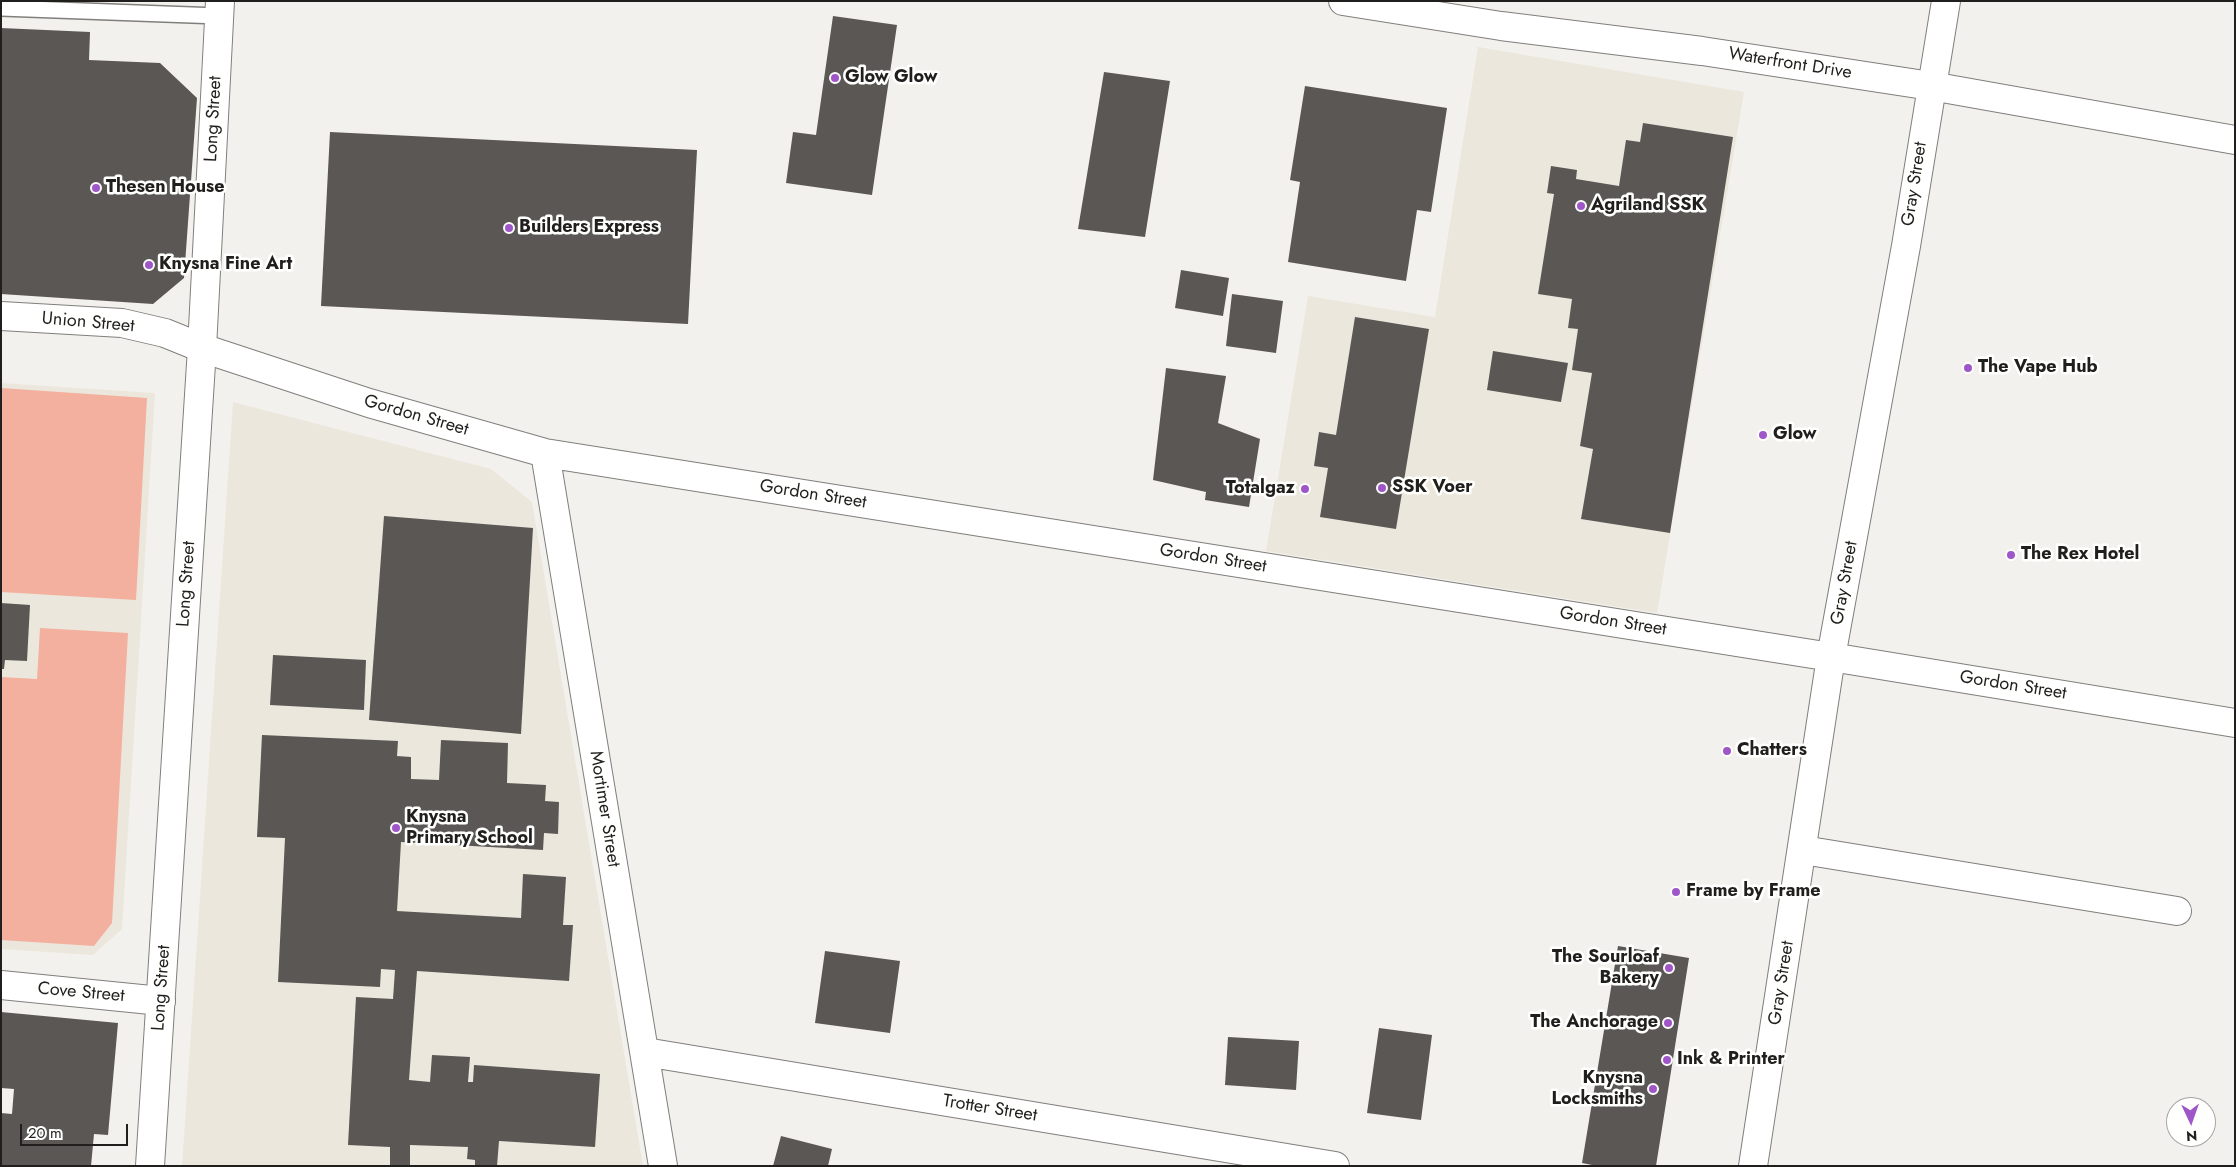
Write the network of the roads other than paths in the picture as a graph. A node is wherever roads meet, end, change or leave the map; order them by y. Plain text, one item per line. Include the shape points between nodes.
1 (1343, 1) edge
2 (1946, 1) edge
3 (6, 6) edge
4 (220, 9) edge
5 (1931, 86) junction
6 (2235, 140) edge
7 (1, 316) edge
8 (202, 348) junction
9 (545, 453) junction
10 (1831, 657) junction
11 (2235, 723) edge
12 (1803, 850) junction
13 (2177, 911) dead end
14 (1, 985) edge
15 (161, 1000) junction
16 (645, 1052) junction
17 (150, 1166) edge
18 (662, 1166) edge
19 (1335, 1166) edge
20 (1753, 1166) edge

1 - 5 street, Waterfront Drive
2 - 5 street, Gray Street
3 - 4 lane
4 - 8 street, Long Street
5 - 6 street, Waterfront Drive
5 - 10 street, Gray Street via 1906,246
7 - 8 street, Union Street via 122,323 165,333
8 - 9 street, Gordon Street via 370,403
8 - 15 street, Long Street
9 - 10 street, Gordon Street
9 - 16 street, Mortimer Street
10 - 11 street, Gordon Street
10 - 12 street, Gray Street
12 - 13 street
12 - 20 street, Gray Street
14 - 15 street, Cove Street
15 - 17 street, Long Street
16 - 18 street, Mortimer Street
16 - 19 street, Trotter Street

